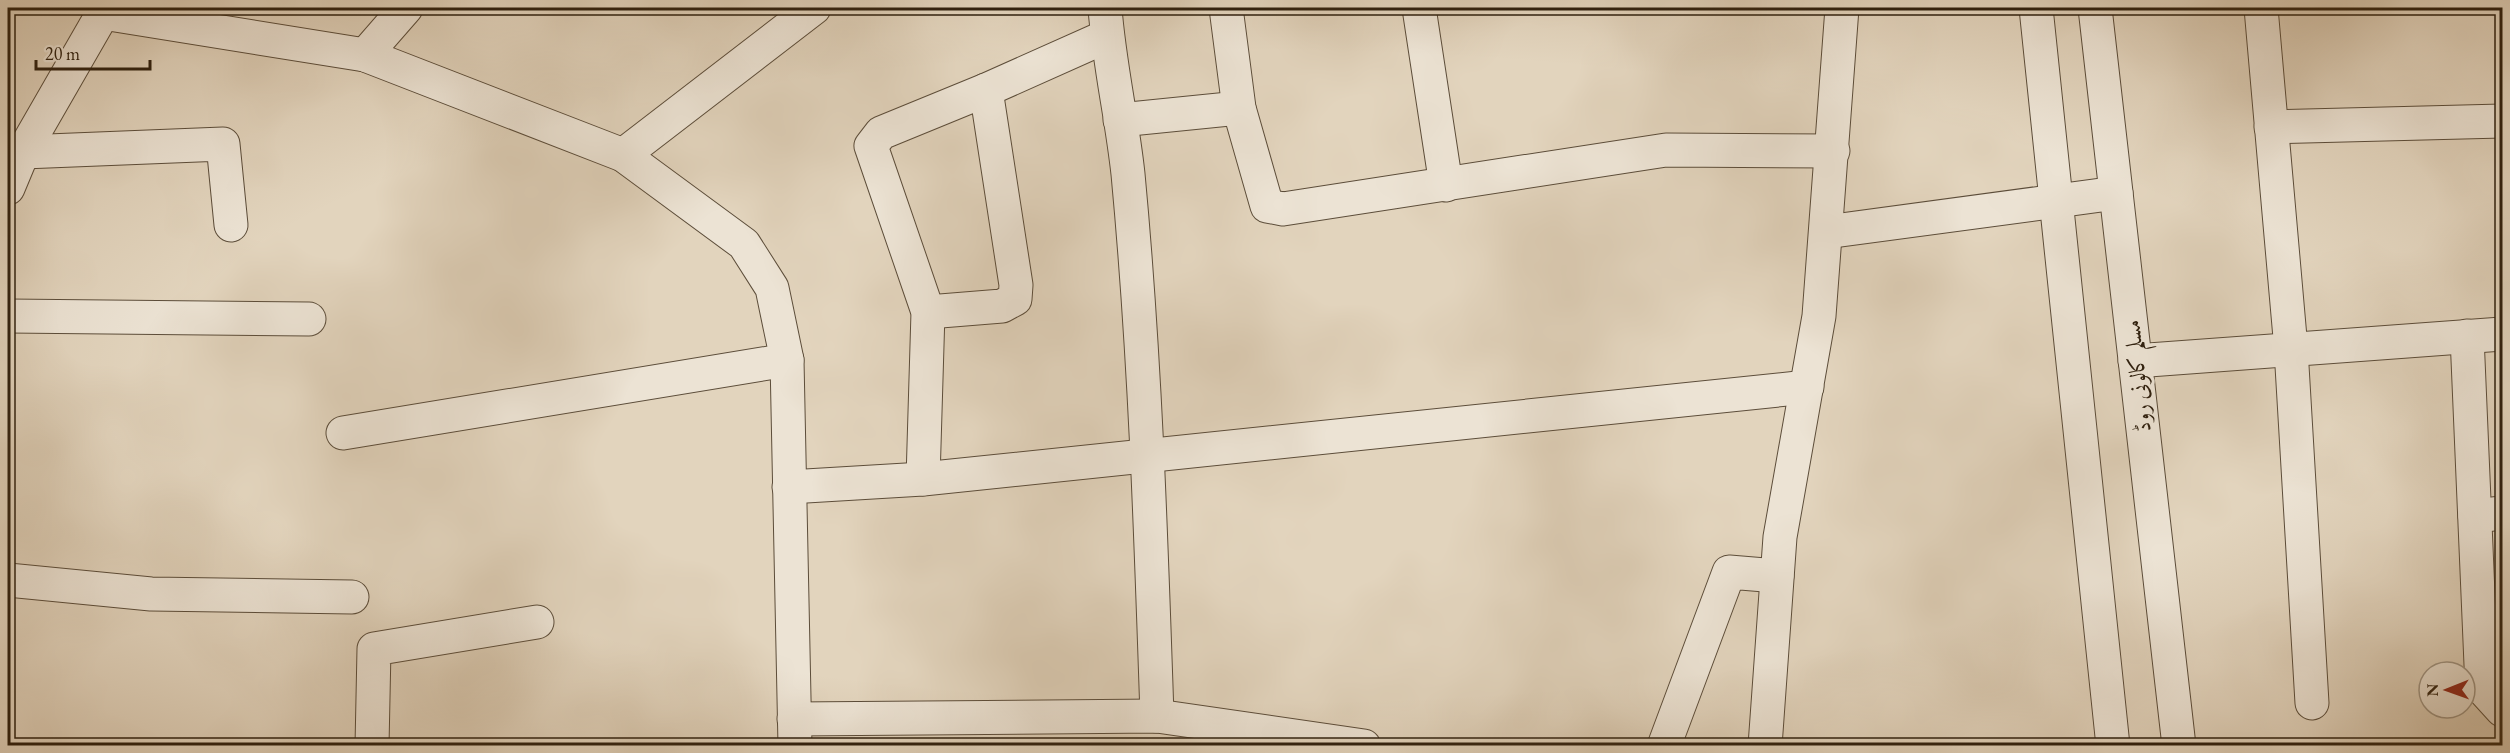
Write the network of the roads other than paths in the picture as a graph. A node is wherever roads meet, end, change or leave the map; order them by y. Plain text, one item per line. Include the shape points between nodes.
1 (406, 8) edge
2 (814, 8) edge
3 (1226, 8) edge
4 (1419, 8) edge
5 (1842, 8) edge
6 (2036, 8) edge
7 (2095, 8) edge
8 (2261, 8) edge
9 (103, 10) edge
10 (1106, 22) edge
11 (365, 55) junction
12 (986, 90) junction
13 (1239, 108) junction
14 (1120, 120) junction
15 (2502, 121) edge
16 (2271, 127) junction
17 (1833, 151) junction
18 (24, 152) junction
19 (623, 156) junction
20 (1446, 185) junction
21 (8, 188) edge
22 (2116, 193) junction
23 (2057, 201) junction
24 (231, 225) dead end
25 (1826, 232) junction
26 (928, 312) junction
27 (8, 316) edge
28 (309, 319) dead end
29 (2502, 334) edge
30 (2468, 336) junction
31 (2291, 349) junction
32 (787, 360) junction
33 (2135, 361) junction
34 (1807, 387) junction
35 (343, 433) dead end
36 (1148, 455) junction
37 (923, 479) junction
38 (789, 487) junction
39 (2489, 514) edge
40 (1777, 576) junction
41 (8, 580) edge
42 (352, 597) dead end
43 (537, 622) dead end
44 (2312, 703) dead end
45 (2502, 710) edge
46 (1157, 716) junction
47 (794, 732) edge
48 (1217, 735) edge
49 (372, 746) edge
50 (1364, 746) edge
51 (1664, 746) edge
52 (1765, 746) edge
53 (2113, 746) edge
54 (2179, 746) edge

1 - 11 street
2 - 19 street
3 - 13 street
4 - 20 street
5 - 17 street
6 - 23 street
7 - 22 street, مسلم کالونی روڈ
8 - 16 street
9 - 11 street
9 - 18 street
10 - 12 street
10 - 14 street
11 - 19 street
12 - 26 street via 1015,299 1002,306
12 - 26 street via 880,133 871,146
13 - 14 street
13 - 20 street via 1267,206 1283,209
14 - 36 street
15 - 16 street
16 - 31 street
17 - 20 street via 1666,150
17 - 25 street
18 - 21 street
18 - 24 street via 224,144
19 - 32 street via 744,244 772,288
22 - 23 street
22 - 33 street, مسلم کالونی روڈ
23 - 25 street
23 - 53 street
25 - 34 street via 1819,316
26 - 37 street
27 - 28 street
29 - 30 street
30 - 31 street
30 - 39 street
31 - 33 street
31 - 44 street
32 - 35 street
32 - 38 street
33 - 54 street, مسلم کالونی روڈ
34 - 36 street
34 - 40 street via 1780,537
36 - 37 street
36 - 46 street
37 - 38 street
38 - 47 street
39 - 45 street via 2482,688
40 - 51 street via 1729,572
40 - 52 street
41 - 42 street via 151,594
43 - 49 street via 374,650
46 - 47 street
46 - 48 street
48 - 50 street

